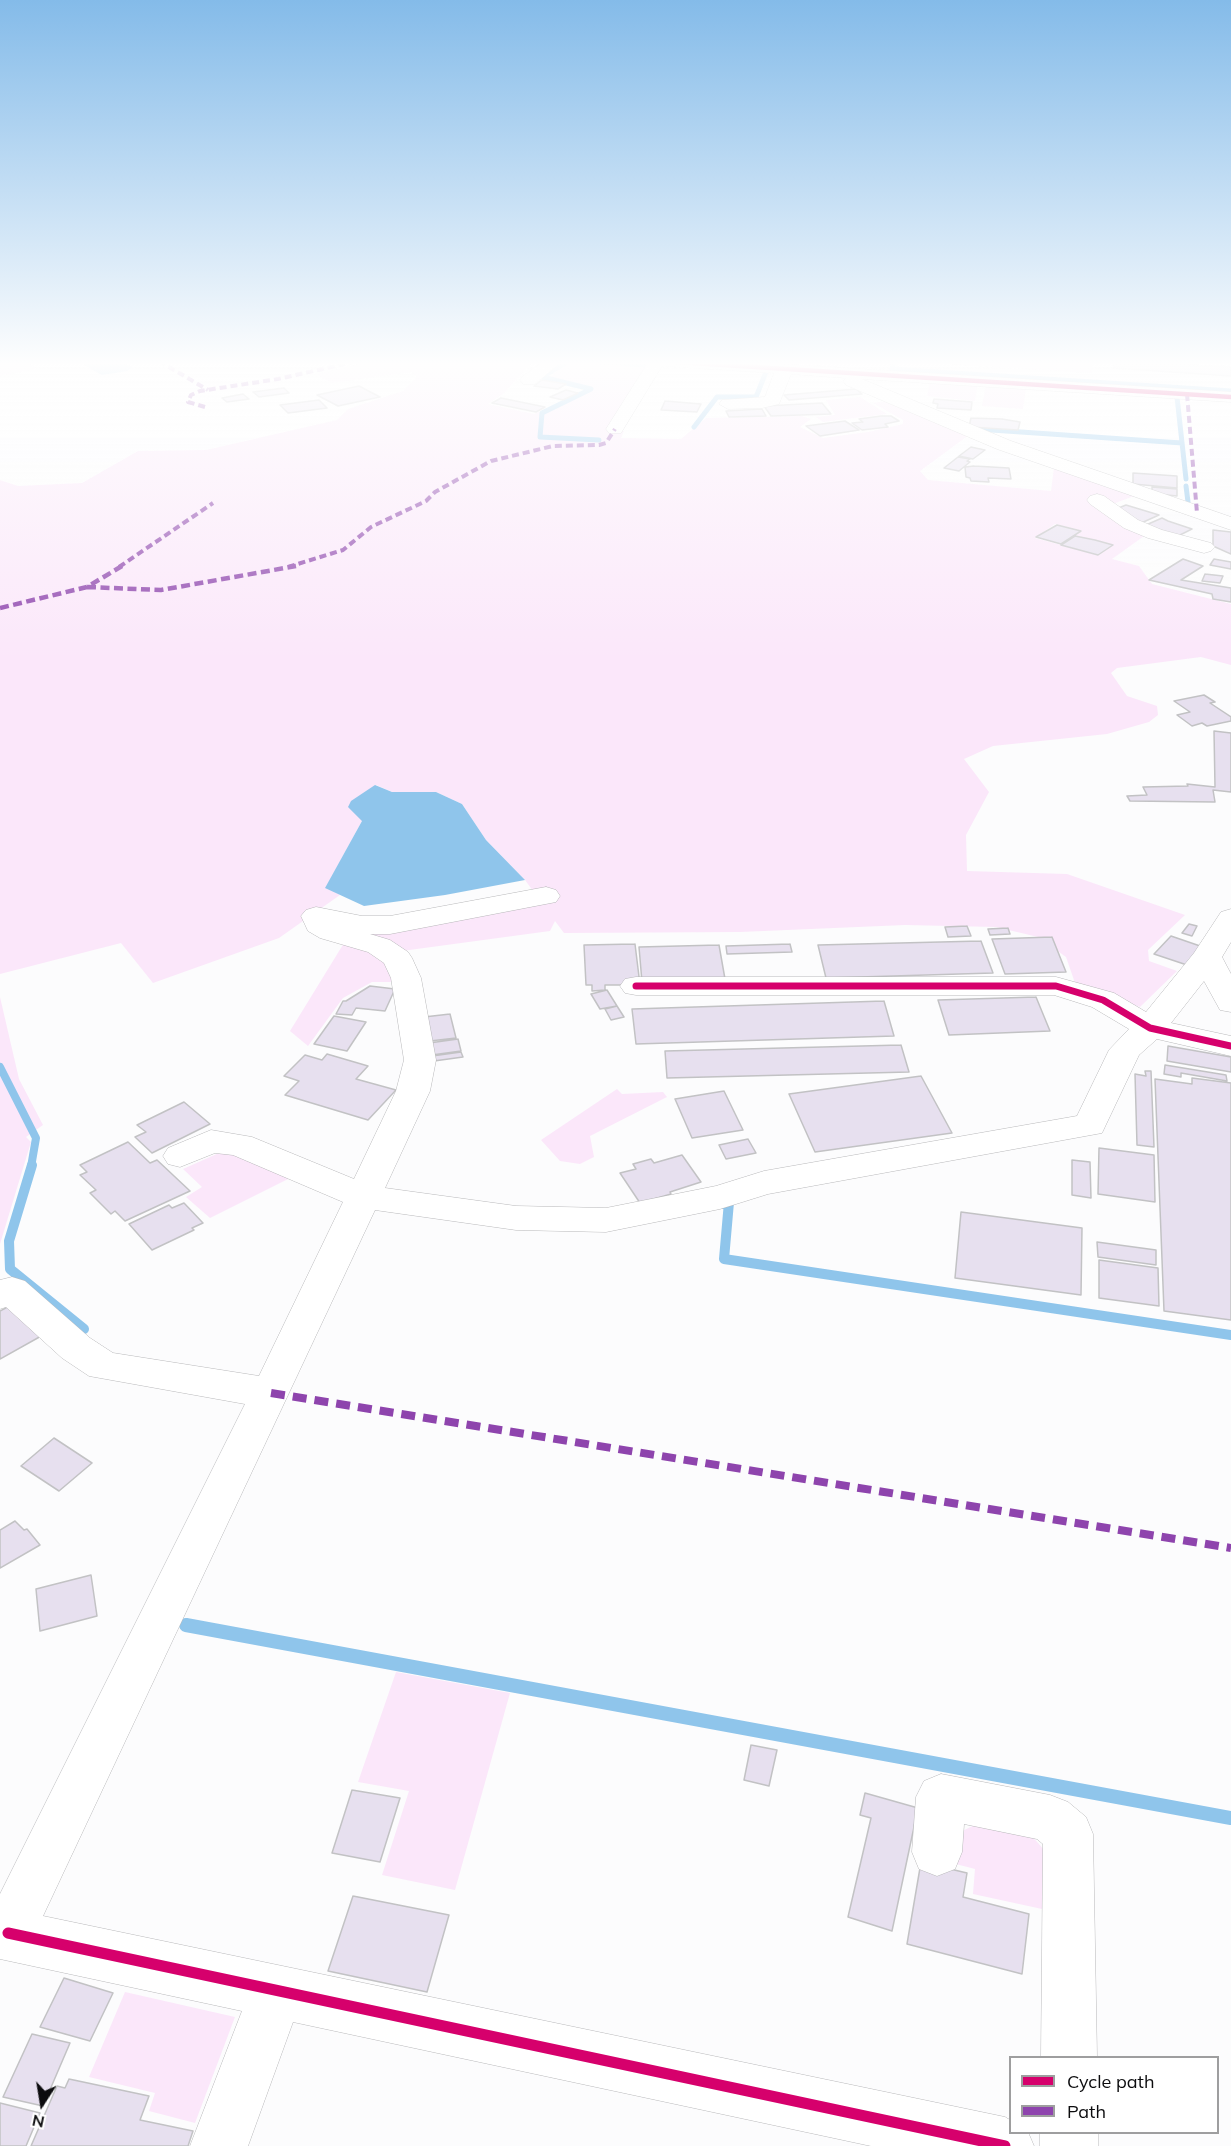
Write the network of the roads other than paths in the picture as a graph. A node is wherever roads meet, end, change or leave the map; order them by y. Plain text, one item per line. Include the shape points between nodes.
1 (1054, 461) edge
2 (1097, 500) dead end
3 (1197, 513) junction
4 (1231, 524) edge
5 (546, 896) dead end
6 (1231, 918) edge
7 (1208, 957) junction
8 (636, 986) dead end
9 (1231, 1003) edge
10 (1150, 1028) junction
11 (1231, 1046) edge
12 (180, 1156) dead end
13 (365, 1197) junction
14 (0, 1296) edge
15 (271, 1394) junction
16 (937, 1852) dead end
17 (4, 1933) edge
18 (276, 1990) junction
19 (1069, 2056) edge
20 (219, 2146) edge
21 (1005, 2146) edge

1 - 3 street
2 - 3 street via 1131,524 1213,550
3 - 4 street
5 - 13 street via 390,925 362,925 316,916 318,925 331,932 379,946 397,958 406,978 416,1032 420,1060 413,1091
6 - 7 street
7 - 9 street
7 - 10 street
8 - 10 street via 1056,986 1103,1000
10 - 11 street
10 - 13 street via 1125,1050 1090,1125 765,1183 720,1197 606,1220 516,1218
12 - 13 street via 211,1141 240,1145
13 - 15 street
14 - 15 street via 12,1290 76,1348 103,1366
15 - 17 street
16 - 19 street via 941,1797 1050,1818 1068,1834
17 - 18 street
18 - 20 street
18 - 21 street

